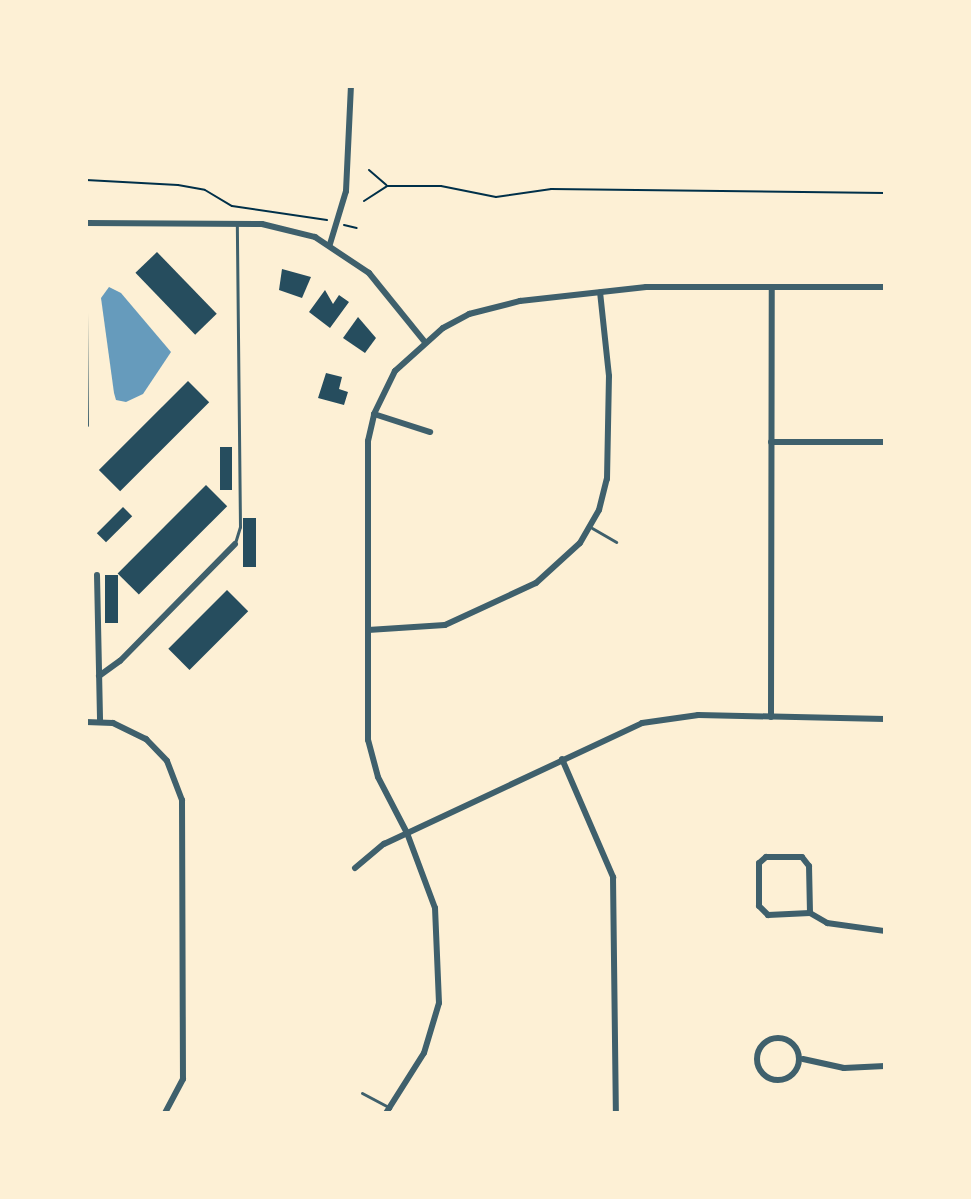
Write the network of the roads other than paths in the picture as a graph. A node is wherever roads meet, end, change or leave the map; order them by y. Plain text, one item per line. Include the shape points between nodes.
1 (351, 86) edge
2 (86, 223) edge
3 (237, 223) junction
4 (330, 244) junction
5 (772, 287) junction
6 (885, 287) edge
7 (600, 292) junction
8 (86, 312) edge
9 (424, 341) junction
10 (374, 414) junction
11 (87, 425) edge
12 (430, 432) dead end
13 (771, 442) junction
14 (885, 442) edge
15 (590, 527) junction
16 (616, 542) dead end
17 (235, 544) joint
18 (97, 575) dead end
19 (368, 630) junction
20 (99, 676) junction
21 (771, 717) junction
22 (885, 719) edge
23 (86, 722) edge
24 (100, 722) junction
25 (562, 759) junction
26 (407, 833) junction
27 (355, 868) dead end
28 (810, 913) junction
29 (885, 931) edge
30 (803, 1059) junction
31 (885, 1066) edge
32 (362, 1093) dead end
33 (388, 1110) edge
34 (165, 1113) edge
35 (616, 1113) edge

1 - 4 street via 351,154
2 - 3 street
3 - 4 street via 275,225
3 - 17 lane via 240,527
4 - 9 street via 369,273
5 - 6 street
5 - 7 street
5 - 13 street
7 - 9 street via 495,306
7 - 15 street via 609,376 609,446 605,492
8 - 11 lane
9 - 10 street via 395,371
10 - 12 street
10 - 19 street via 368,441
13 - 14 street
13 - 21 street
15 - 16 lane
15 - 19 street via 554,571 515,595 445,625
17 - 20 street
18 - 20 street
19 - 26 street via 372,760
20 - 24 street
21 - 22 street
21 - 25 street via 698,715 642,723
23 - 24 street
24 - 34 street via 129,728 156,749 177,780 182,800 183,1079
25 - 26 street
25 - 35 street via 613,877
26 - 27 street
26 - 33 street via 435,908 439,1003 424,1053
28 - 28 street via 809,866 802,857 766,857 759,863 759,906 768,915
28 - 29 street via 827,923
30 - 30 street via 794,1043 785,1041 763,1042 754,1055 755,1066 765,1076 793,1074
30 - 31 street via 844,1068
32 - 33 lane

